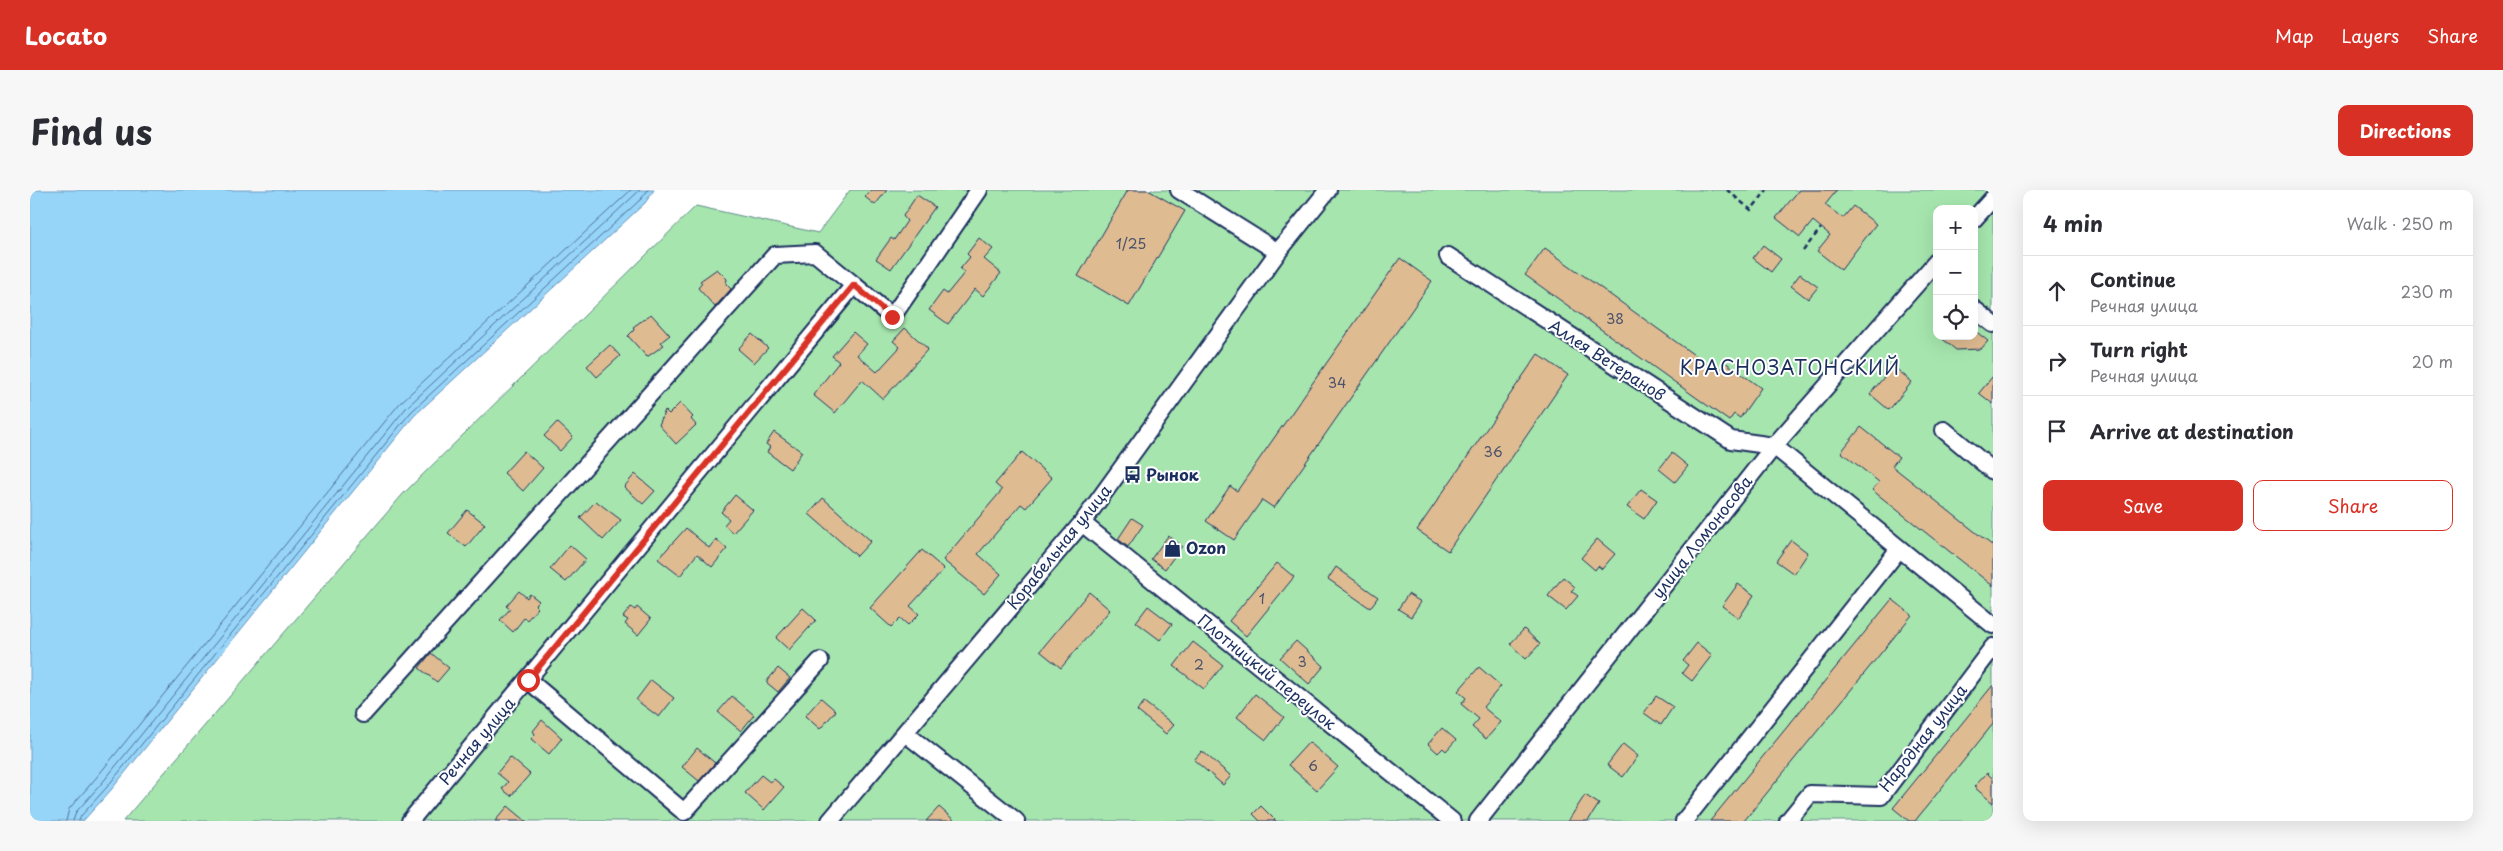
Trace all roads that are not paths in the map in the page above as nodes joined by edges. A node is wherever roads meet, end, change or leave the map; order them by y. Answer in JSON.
{"nodes":[{"id":1,"x":979,"y":190,"type":"edge"},
{"id":2,"x":1179,"y":190,"type":"edge"},
{"id":3,"x":1328,"y":190,"type":"edge"},
{"id":4,"x":1993,"y":198,"type":"edge"},
{"id":5,"x":1978,"y":215,"type":"edge"},
{"id":6,"x":1278,"y":252,"type":"junction"},
{"id":7,"x":1448,"y":256,"type":"dead end"},
{"id":8,"x":1933,"y":271,"type":"edge"},
{"id":9,"x":854,"y":285,"type":"junction"},
{"id":10,"x":1978,"y":312,"type":"edge"},
{"id":11,"x":1993,"y":324,"type":"edge"},
{"id":12,"x":1944,"y":430,"type":"dead end"},
{"id":13,"x":1774,"y":446,"type":"junction"},
{"id":14,"x":1993,"y":471,"type":"edge"},
{"id":15,"x":1082,"y":522,"type":"junction"},
{"id":16,"x":1899,"y":549,"type":"junction"},
{"id":17,"x":1993,"y":625,"type":"edge"},
{"id":18,"x":1993,"y":647,"type":"edge"},
{"id":19,"x":820,"y":661,"type":"dead end"},
{"id":20,"x":528,"y":680,"type":"junction"},
{"id":21,"x":363,"y":714,"type":"dead end"},
{"id":22,"x":906,"y":733,"type":"junction"},
{"id":23,"x":410,"y":821,"type":"edge"},
{"id":24,"x":830,"y":821,"type":"edge"},
{"id":25,"x":1016,"y":821,"type":"edge"},
{"id":26,"x":1452,"y":821,"type":"edge"},
{"id":27,"x":1478,"y":821,"type":"edge"},
{"id":28,"x":1684,"y":821,"type":"edge"},
{"id":29,"x":1788,"y":821,"type":"edge"}],
"edges":[{"from":1,"to":9,"type":"street"},
{"from":2,"to":6,"type":"street"},
{"from":3,"to":6,"type":"street","name":"Корабельная улица"},
{"from":4,"to":5,"type":"street"},
{"from":6,"to":15,"type":"street","name":"Корабельная улица"},
{"from":7,"to":13,"type":"street","name":"Аллея Ветеранов"},
{"from":8,"to":13,"type":"street","name":"улица Ломоносова"},
{"from":9,"to":20,"type":"street","name":"Речная улица"},
{"from":9,"to":21,"type":"street"},
{"from":10,"to":11,"type":"street"},
{"from":12,"to":14,"type":"street"},
{"from":13,"to":16,"type":"street"},
{"from":13,"to":27,"type":"street","name":"улица Ломоносова"},
{"from":15,"to":22,"type":"street","name":"Корабельная улица"},
{"from":15,"to":26,"type":"street","name":"Плотницкий переулок"},
{"from":16,"to":17,"type":"street"},
{"from":16,"to":28,"type":"street"},
{"from":18,"to":29,"type":"street","name":"Народная улица"},
{"from":19,"to":20,"type":"street"},
{"from":20,"to":23,"type":"street","name":"Речная улица"},
{"from":22,"to":24,"type":"street","name":"Корабельная улица"},
{"from":22,"to":25,"type":"street"}]}
